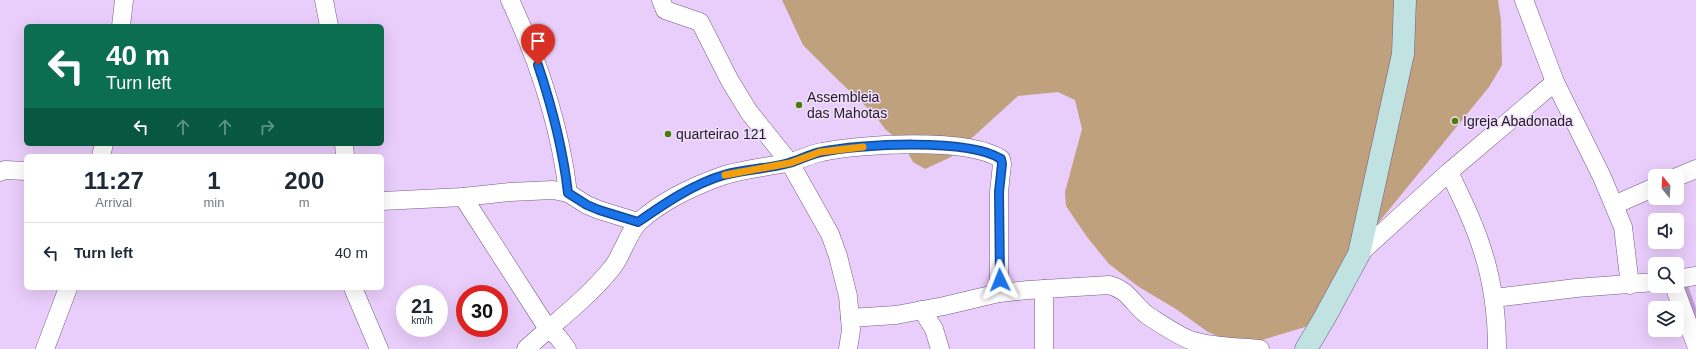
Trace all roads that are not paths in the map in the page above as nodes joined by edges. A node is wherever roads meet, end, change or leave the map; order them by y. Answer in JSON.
{"nodes":[{"id":1,"x":124,"y":0,"type":"edge"},
{"id":2,"x":324,"y":0,"type":"edge"},
{"id":3,"x":510,"y":0,"type":"edge"},
{"id":4,"x":661,"y":0,"type":"edge"},
{"id":5,"x":1405,"y":0,"type":"edge"},
{"id":6,"x":1524,"y":0,"type":"edge"},
{"id":7,"x":121,"y":24,"type":"edge"},
{"id":8,"x":329,"y":24,"type":"edge"},
{"id":9,"x":1555,"y":82,"type":"junction"},
{"id":10,"x":790,"y":163,"type":"junction"},
{"id":11,"x":1696,"y":169,"type":"edge"},
{"id":12,"x":24,"y":171,"type":"edge"},
{"id":13,"x":0,"y":172,"type":"edge"},
{"id":14,"x":1449,"y":172,"type":"junction"},
{"id":15,"x":1684,"y":175,"type":"edge"},
{"id":16,"x":1648,"y":190,"type":"edge"},
{"id":17,"x":568,"y":193,"type":"junction"},
{"id":18,"x":463,"y":197,"type":"junction"},
{"id":19,"x":384,"y":201,"type":"edge"},
{"id":20,"x":1614,"y":205,"type":"junction"},
{"id":21,"x":638,"y":222,"type":"junction"},
{"id":22,"x":1359,"y":254,"type":"junction"},
{"id":23,"x":1696,"y":276,"type":"edge"},
{"id":24,"x":1684,"y":278,"type":"edge"},
{"id":25,"x":1648,"y":283,"type":"edge"},
{"id":26,"x":1630,"y":285,"type":"junction"},
{"id":27,"x":1044,"y":289,"type":"junction"},
{"id":28,"x":67,"y":290,"type":"edge"},
{"id":29,"x":354,"y":290,"type":"edge"},
{"id":30,"x":999,"y":293,"type":"junction"},
{"id":31,"x":1677,"y":293,"type":"edge"},
{"id":32,"x":1494,"y":298,"type":"junction"},
{"id":33,"x":922,"y":310,"type":"junction"},
{"id":34,"x":850,"y":318,"type":"junction"},
{"id":35,"x":548,"y":329,"type":"junction"},
{"id":36,"x":1696,"y":345,"type":"edge"},
{"id":37,"x":847,"y":348,"type":"edge"},
{"id":38,"x":44,"y":349,"type":"edge"},
{"id":39,"x":379,"y":349,"type":"edge"},
{"id":40,"x":526,"y":349,"type":"edge"},
{"id":41,"x":567,"y":349,"type":"edge"},
{"id":42,"x":940,"y":349,"type":"edge"},
{"id":43,"x":1044,"y":349,"type":"edge"},
{"id":44,"x":1260,"y":349,"type":"edge"},
{"id":45,"x":1306,"y":349,"type":"edge"},
{"id":46,"x":1497,"y":349,"type":"edge"}],
"edges":[{"from":1,"to":7,"type":"street"},
{"from":2,"to":8,"type":"street"},
{"from":3,"to":17,"type":"street"},
{"from":4,"to":10,"type":"street"},
{"from":5,"to":22,"type":"street"},
{"from":6,"to":9,"type":"street"},
{"from":9,"to":14,"type":"street"},
{"from":9,"to":20,"type":"street"},
{"from":10,"to":21,"type":"street"},
{"from":10,"to":30,"type":"street"},
{"from":10,"to":34,"type":"street"},
{"from":11,"to":15,"type":"street"},
{"from":12,"to":13,"type":"street"},
{"from":14,"to":22,"type":"street"},
{"from":14,"to":32,"type":"street"},
{"from":16,"to":20,"type":"street"},
{"from":17,"to":18,"type":"street"},
{"from":17,"to":21,"type":"street"},
{"from":18,"to":19,"type":"street"},
{"from":18,"to":35,"type":"street"},
{"from":20,"to":26,"type":"street"},
{"from":21,"to":35,"type":"street"},
{"from":22,"to":45,"type":"street"},
{"from":23,"to":24,"type":"street"},
{"from":25,"to":26,"type":"street"},
{"from":26,"to":32,"type":"street"},
{"from":27,"to":30,"type":"street"},
{"from":27,"to":43,"type":"street"},
{"from":27,"to":44,"type":"street"},
{"from":28,"to":38,"type":"street"},
{"from":29,"to":39,"type":"street"},
{"from":30,"to":33,"type":"street"},
{"from":31,"to":36,"type":"street"},
{"from":32,"to":46,"type":"street"},
{"from":33,"to":34,"type":"street"},
{"from":33,"to":42,"type":"street"},
{"from":34,"to":37,"type":"street"},
{"from":35,"to":40,"type":"street"},
{"from":35,"to":41,"type":"street"}]}
